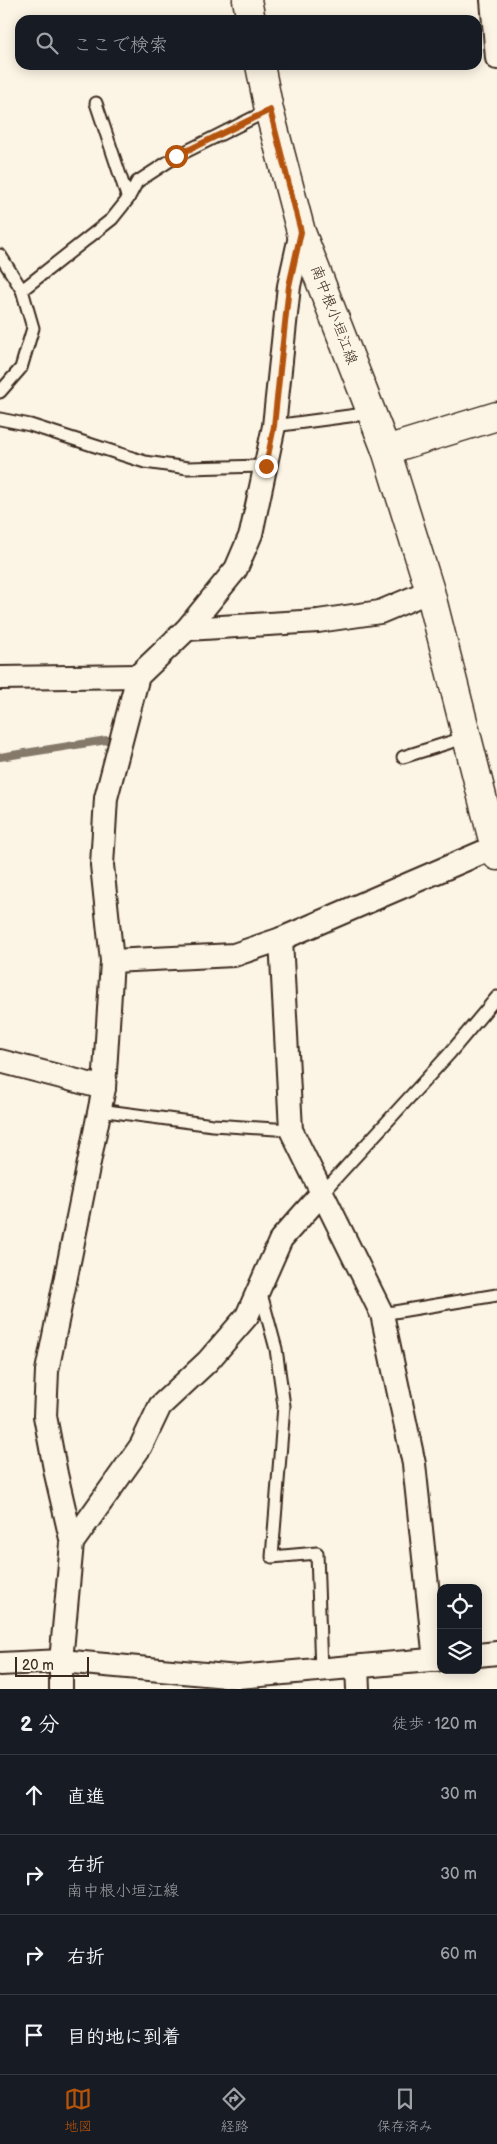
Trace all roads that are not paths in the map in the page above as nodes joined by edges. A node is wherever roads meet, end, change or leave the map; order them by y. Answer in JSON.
{"nodes":[{"id":1,"x":247,"y":0,"type":"edge"},
{"id":2,"x":492,"y":0,"type":"edge"},
{"id":3,"x":250,"y":15,"type":"edge"},
{"id":4,"x":497,"y":58,"type":"edge"},
{"id":5,"x":261,"y":70,"type":"edge"},
{"id":6,"x":96,"y":103,"type":"dead end"},
{"id":7,"x":270,"y":110,"type":"junction"},
{"id":8,"x":128,"y":199,"type":"junction"},
{"id":9,"x":301,"y":232,"type":"junction"},
{"id":10,"x":0,"y":256,"type":"edge"},
{"id":11,"x":4,"y":272,"type":"edge"},
{"id":12,"x":22,"y":290,"type":"junction"},
{"id":13,"x":0,"y":392,"type":"edge"},
{"id":14,"x":372,"y":413,"type":"junction"},
{"id":15,"x":497,"y":416,"type":"edge"},
{"id":16,"x":0,"y":419,"type":"edge"},
{"id":17,"x":274,"y":426,"type":"junction"},
{"id":18,"x":386,"y":450,"type":"junction"},
{"id":19,"x":266,"y":466,"type":"junction"},
{"id":20,"x":430,"y":591,"type":"junction"},
{"id":21,"x":186,"y":629,"type":"junction"},
{"id":22,"x":138,"y":676,"type":"junction"},
{"id":23,"x":0,"y":678,"type":"edge"},
{"id":24,"x":467,"y":737,"type":"junction"},
{"id":25,"x":403,"y":757,"type":"dead end"},
{"id":26,"x":496,"y":850,"type":"edge"},
{"id":27,"x":281,"y":939,"type":"junction"},
{"id":28,"x":112,"y":961,"type":"junction"},
{"id":29,"x":497,"y":997,"type":"edge"},
{"id":30,"x":0,"y":1061,"type":"edge"},
{"id":31,"x":104,"y":1088,"type":"junction"},
{"id":32,"x":99,"y":1110,"type":"junction"},
{"id":33,"x":291,"y":1130,"type":"junction"},
{"id":34,"x":322,"y":1193,"type":"junction"},
{"id":35,"x":260,"y":1290,"type":"junction"},
{"id":36,"x":497,"y":1296,"type":"edge"},
{"id":37,"x":382,"y":1314,"type":"junction"},
{"id":38,"x":72,"y":1543,"type":"junction"},
{"id":39,"x":437,"y":1652,"type":"edge"},
{"id":40,"x":497,"y":1653,"type":"edge"},
{"id":41,"x":482,"y":1655,"type":"edge"},
{"id":42,"x":437,"y":1660,"type":"edge"},
{"id":43,"x":61,"y":1661,"type":"junction"},
{"id":44,"x":0,"y":1664,"type":"edge"},
{"id":45,"x":357,"y":1666,"type":"junction"},
{"id":46,"x":321,"y":1671,"type":"junction"},
{"id":47,"x":62,"y":1689,"type":"edge"},
{"id":48,"x":358,"y":1689,"type":"edge"}],
"edges":[{"from":1,"to":3,"type":"main road"},
{"from":2,"to":4,"type":"street"},
{"from":5,"to":7,"type":"main road","name":"南中根小垣江線"},
{"from":6,"to":8,"type":"lane"},
{"from":7,"to":8,"type":"lane"},
{"from":7,"to":9,"type":"main road","name":"南中根小垣江線"},
{"from":8,"to":12,"type":"lane"},
{"from":9,"to":14,"type":"main road","name":"南中根小垣江線"},
{"from":9,"to":17,"type":"street"},
{"from":10,"to":11,"type":"lane"},
{"from":11,"to":12,"type":"lane"},
{"from":12,"to":13,"type":"lane"},
{"from":14,"to":17,"type":"lane"},
{"from":14,"to":18,"type":"main road","name":"南中根小垣江線"},
{"from":15,"to":18,"type":"main road"},
{"from":16,"to":19,"type":"lane"},
{"from":17,"to":19,"type":"street"},
{"from":18,"to":20,"type":"main road","name":"南中根小垣江線"},
{"from":19,"to":21,"type":"street"},
{"from":20,"to":21,"type":"street"},
{"from":20,"to":24,"type":"main road","name":"南中根小垣江線"},
{"from":21,"to":22,"type":"street"},
{"from":22,"to":23,"type":"street"},
{"from":22,"to":28,"type":"street"},
{"from":24,"to":25,"type":"lane"},
{"from":24,"to":26,"type":"main road","name":"南中根小垣江線"},
{"from":26,"to":27,"type":"street"},
{"from":27,"to":28,"type":"street"},
{"from":27,"to":33,"type":"street"},
{"from":28,"to":31,"type":"street"},
{"from":29,"to":34,"type":"lane"},
{"from":30,"to":31,"type":"street"},
{"from":31,"to":32,"type":"street"},
{"from":32,"to":33,"type":"lane"},
{"from":32,"to":38,"type":"street"},
{"from":33,"to":34,"type":"street"},
{"from":34,"to":35,"type":"street"},
{"from":34,"to":37,"type":"street"},
{"from":35,"to":38,"type":"street"},
{"from":35,"to":46,"type":"lane"},
{"from":36,"to":37,"type":"lane"},
{"from":37,"to":39,"type":"street"},
{"from":38,"to":43,"type":"street"},
{"from":40,"to":41,"type":"street"},
{"from":42,"to":45,"type":"street"},
{"from":43,"to":44,"type":"street"},
{"from":43,"to":46,"type":"street"},
{"from":43,"to":47,"type":"street"},
{"from":45,"to":46,"type":"street"},
{"from":45,"to":48,"type":"street"}]}
